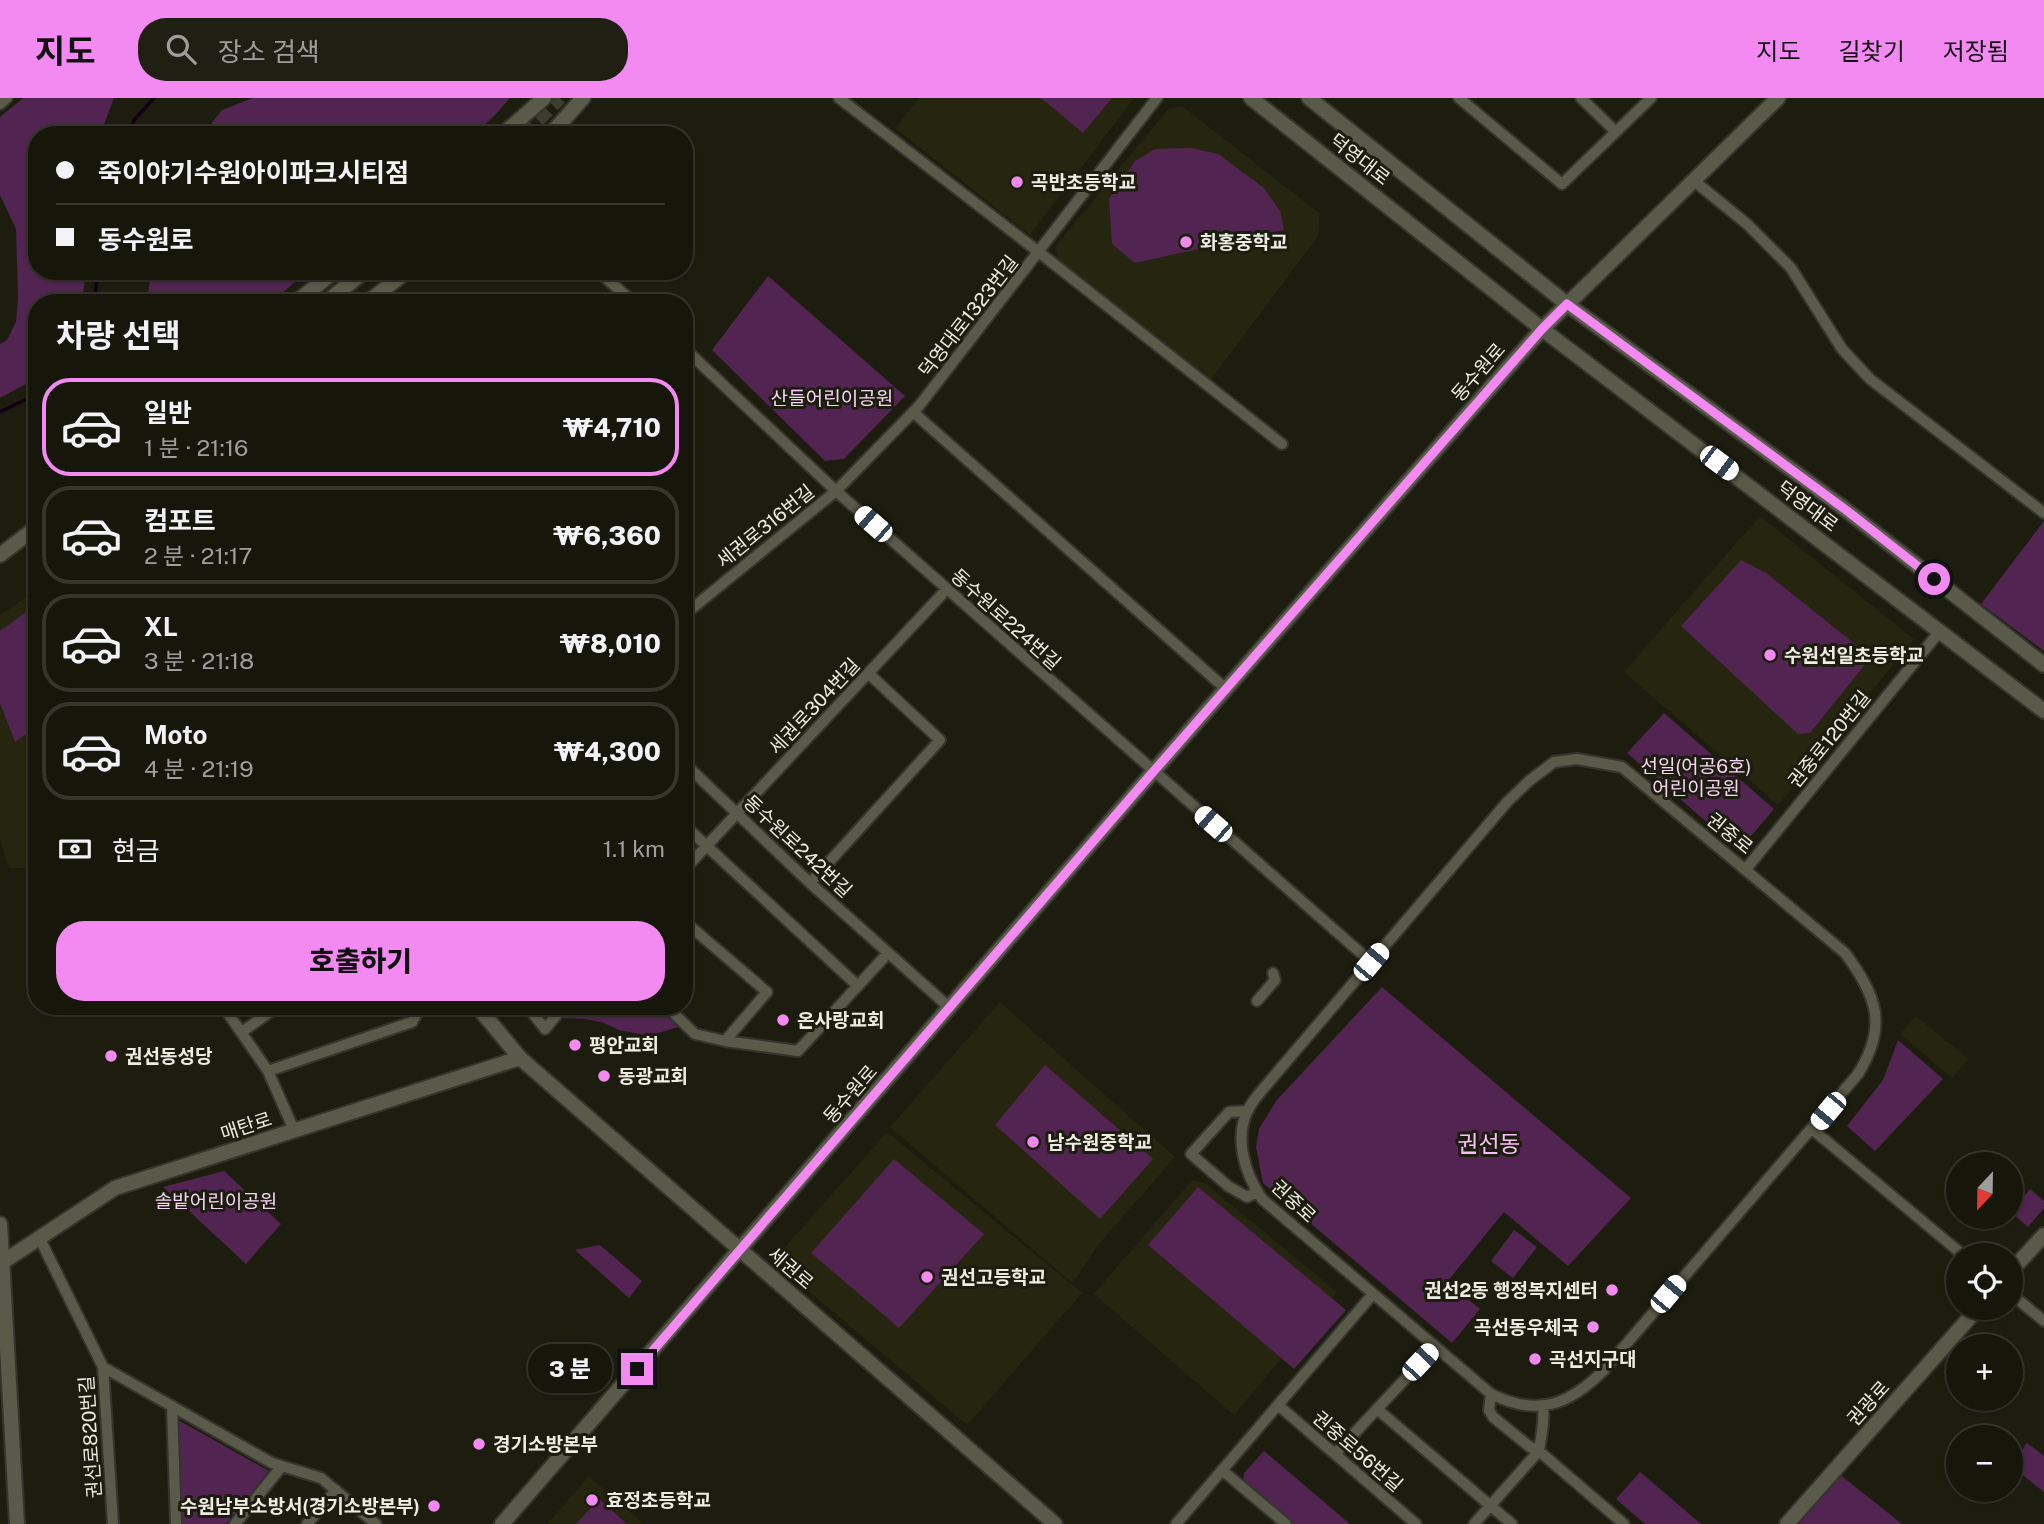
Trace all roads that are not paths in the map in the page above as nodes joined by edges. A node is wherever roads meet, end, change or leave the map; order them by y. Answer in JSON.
{"nodes":[{"id":1,"x":7,"y":98,"type":"edge"},
{"id":2,"x":544,"y":98,"type":"edge"},
{"id":3,"x":583,"y":98,"type":"edge"},
{"id":4,"x":839,"y":98,"type":"edge"},
{"id":5,"x":1157,"y":98,"type":"edge"},
{"id":6,"x":1251,"y":98,"type":"edge"},
{"id":7,"x":1309,"y":98,"type":"edge"},
{"id":8,"x":1459,"y":98,"type":"edge"},
{"id":9,"x":1581,"y":98,"type":"edge"},
{"id":10,"x":1651,"y":98,"type":"edge"},
{"id":11,"x":1774,"y":99,"type":"edge"},
{"id":12,"x":0,"y":104,"type":"edge"},
{"id":13,"x":512,"y":126,"type":"edge"},
{"id":14,"x":558,"y":126,"type":"edge"},
{"id":15,"x":1616,"y":132,"type":"junction"},
{"id":16,"x":1693,"y":180,"type":"junction"},
{"id":17,"x":1040,"y":253,"type":"junction"},
{"id":18,"x":324,"y":280,"type":"edge"},
{"id":19,"x":354,"y":280,"type":"edge"},
{"id":20,"x":396,"y":280,"type":"edge"},
{"id":21,"x":608,"y":280,"type":"edge"},
{"id":22,"x":306,"y":294,"type":"edge"},
{"id":23,"x":336,"y":294,"type":"edge"},
{"id":24,"x":378,"y":294,"type":"edge"},
{"id":25,"x":624,"y":294,"type":"edge"},
{"id":26,"x":1567,"y":304,"type":"junction"},
{"id":27,"x":1542,"y":329,"type":"junction"},
{"id":28,"x":693,"y":356,"type":"edge"},
{"id":29,"x":913,"y":412,"type":"junction"},
{"id":30,"x":1282,"y":444,"type":"dead end"},
{"id":31,"x":836,"y":491,"type":"junction"},
{"id":32,"x":2044,"y":513,"type":"edge"},
{"id":33,"x":28,"y":534,"type":"edge"},
{"id":34,"x":0,"y":555,"type":"edge"},
{"id":35,"x":947,"y":589,"type":"junction"},
{"id":36,"x":693,"y":608,"type":"edge"},
{"id":37,"x":1940,"y":631,"type":"junction"},
{"id":38,"x":2044,"y":665,"type":"edge"},
{"id":39,"x":868,"y":673,"type":"junction"},
{"id":40,"x":1226,"y":690,"type":"junction"},
{"id":41,"x":2044,"y":711,"type":"edge"},
{"id":42,"x":693,"y":772,"type":"edge"},
{"id":43,"x":1153,"y":772,"type":"junction"},
{"id":44,"x":736,"y":813,"type":"junction"},
{"id":45,"x":693,"y":834,"type":"edge"},
{"id":46,"x":706,"y":846,"type":"junction"},
{"id":47,"x":693,"y":860,"type":"edge"},
{"id":48,"x":1746,"y":869,"type":"junction"},
{"id":49,"x":810,"y":883,"type":"junction"},
{"id":50,"x":693,"y":929,"type":"edge"},
{"id":51,"x":888,"y":953,"type":"junction"},
{"id":52,"x":1371,"y":962,"type":"junction"},
{"id":53,"x":1273,"y":973,"type":"dead end"},
{"id":54,"x":858,"y":986,"type":"junction"},
{"id":55,"x":1257,"y":1001,"type":"dead end"},
{"id":56,"x":950,"y":1007,"type":"junction"},
{"id":57,"x":230,"y":1015,"type":"edge"},
{"id":58,"x":266,"y":1015,"type":"edge"},
{"id":59,"x":415,"y":1015,"type":"edge"},
{"id":60,"x":484,"y":1015,"type":"edge"},
{"id":61,"x":534,"y":1015,"type":"edge"},
{"id":62,"x":557,"y":1015,"type":"edge"},
{"id":63,"x":675,"y":1015,"type":"edge"},
{"id":64,"x":242,"y":1032,"type":"junction"},
{"id":65,"x":725,"y":1041,"type":"junction"},
{"id":66,"x":520,"y":1058,"type":"junction"},
{"id":67,"x":268,"y":1071,"type":"junction"},
{"id":68,"x":1248,"y":1111,"type":"junction"},
{"id":69,"x":1812,"y":1129,"type":"junction"},
{"id":70,"x":294,"y":1130,"type":"junction"},
{"id":71,"x":1257,"y":1192,"type":"junction"},
{"id":72,"x":0,"y":1224,"type":"edge"},
{"id":73,"x":2044,"y":1235,"type":"edge"},
{"id":74,"x":39,"y":1237,"type":"junction"},
{"id":75,"x":1949,"y":1243,"type":"edge"},
{"id":76,"x":741,"y":1250,"type":"junction"},
{"id":77,"x":2023,"y":1258,"type":"edge"},
{"id":78,"x":2,"y":1263,"type":"edge"},
{"id":79,"x":1373,"y":1294,"type":"junction"},
{"id":80,"x":2023,"y":1304,"type":"edge"},
{"id":81,"x":1967,"y":1320,"type":"edge"},
{"id":82,"x":2044,"y":1321,"type":"edge"},
{"id":83,"x":1435,"y":1347,"type":"junction"},
{"id":84,"x":0,"y":1348,"type":"edge"},
{"id":85,"x":8,"y":1362,"type":"junction"},
{"id":86,"x":103,"y":1367,"type":"junction"},
{"id":87,"x":1491,"y":1394,"type":"junction"},
{"id":88,"x":1278,"y":1405,"type":"junction"},
{"id":89,"x":1543,"y":1405,"type":"junction"},
{"id":90,"x":172,"y":1406,"type":"junction"},
{"id":91,"x":1377,"y":1409,"type":"junction"},
{"id":92,"x":1539,"y":1451,"type":"junction"},
{"id":93,"x":1335,"y":1454,"type":"junction"},
{"id":94,"x":282,"y":1466,"type":"junction"},
{"id":95,"x":1222,"y":1470,"type":"junction"},
{"id":96,"x":336,"y":1490,"type":"junction"},
{"id":97,"x":1491,"y":1506,"type":"junction"},
{"id":98,"x":1280,"y":1522,"type":"edge"},
{"id":99,"x":17,"y":1524,"type":"edge"},
{"id":100,"x":113,"y":1524,"type":"edge"},
{"id":101,"x":176,"y":1524,"type":"edge"},
{"id":102,"x":235,"y":1524,"type":"edge"},
{"id":103,"x":307,"y":1524,"type":"edge"},
{"id":104,"x":376,"y":1524,"type":"edge"},
{"id":105,"x":502,"y":1524,"type":"edge"},
{"id":106,"x":1055,"y":1524,"type":"edge"},
{"id":107,"x":1176,"y":1524,"type":"edge"},
{"id":108,"x":1416,"y":1524,"type":"edge"},
{"id":109,"x":1474,"y":1524,"type":"edge"},
{"id":110,"x":1512,"y":1524,"type":"edge"},
{"id":111,"x":1624,"y":1524,"type":"edge"},
{"id":112,"x":1787,"y":1524,"type":"edge"}],
"edges":[{"from":1,"to":12,"type":"street"},
{"from":2,"to":13,"type":"main road"},
{"from":3,"to":14,"type":"main road"},
{"from":4,"to":17,"type":"street","name":"덕영대로1323번길"},
{"from":5,"to":17,"type":"street","name":"덕영대로1323번길"},
{"from":6,"to":27,"type":"main road","name":"덕영대로"},
{"from":7,"to":26,"type":"main road","name":"덕영대로"},
{"from":8,"to":15,"type":"street"},
{"from":9,"to":15,"type":"street"},
{"from":10,"to":15,"type":"street"},
{"from":11,"to":16,"type":"main road","name":"동수원로"},
{"from":16,"to":26,"type":"main road","name":"동수원로"},
{"from":16,"to":32,"type":"street"},
{"from":17,"to":29,"type":"street","name":"덕영대로1323번길"},
{"from":17,"to":30,"type":"street","name":"덕영대로1323번길"},
{"from":18,"to":22,"type":"main road"},
{"from":19,"to":23,"type":"main road"},
{"from":20,"to":24,"type":"main road"},
{"from":21,"to":25,"type":"street"},
{"from":26,"to":27,"type":"main road","name":"동수원로"},
{"from":26,"to":38,"type":"main road","name":"덕영대로"},
{"from":27,"to":37,"type":"main road","name":"덕영대로"},
{"from":27,"to":40,"type":"main road","name":"동수원로"},
{"from":28,"to":31,"type":"street","name":"동수원로224번길"},
{"from":29,"to":31,"type":"street","name":"덕영대로1323번길"},
{"from":29,"to":40,"type":"street"},
{"from":31,"to":35,"type":"street","name":"동수원로224번길"},
{"from":31,"to":36,"type":"street","name":"세권로316번길"},
{"from":33,"to":34,"type":"main road"},
{"from":35,"to":39,"type":"street","name":"세권로304번길"},
{"from":35,"to":43,"type":"street","name":"동수원로224번길"},
{"from":37,"to":41,"type":"main road","name":"덕영대로"},
{"from":37,"to":48,"type":"street","name":"권중로120번길"},
{"from":39,"to":44,"type":"street","name":"세권로304번길"},
{"from":39,"to":49,"type":"street"},
{"from":40,"to":43,"type":"main road","name":"동수원로"},
{"from":42,"to":44,"type":"street","name":"동수원로242번길"},
{"from":43,"to":52,"type":"street","name":"동수원로224번길"},
{"from":43,"to":56,"type":"main road","name":"동수원로"},
{"from":44,"to":46,"type":"street","name":"세권로304번길"},
{"from":44,"to":49,"type":"street","name":"동수원로242번길"},
{"from":45,"to":46,"type":"street"},
{"from":46,"to":47,"type":"street","name":"세권로304번길"},
{"from":46,"to":54,"type":"street"},
{"from":48,"to":52,"type":"street","name":"권중로"},
{"from":48,"to":69,"type":"street","name":"권중로"},
{"from":49,"to":51,"type":"street","name":"동수원로242번길"},
{"from":50,"to":65,"type":"street"},
{"from":51,"to":54,"type":"street"},
{"from":51,"to":56,"type":"street","name":"동수원로242번길"},
{"from":52,"to":68,"type":"street","name":"권중로"},
{"from":53,"to":55,"type":"street"},
{"from":54,"to":65,"type":"street"},
{"from":56,"to":76,"type":"main road","name":"동수원로"},
{"from":57,"to":64,"type":"street"},
{"from":58,"to":64,"type":"street"},
{"from":59,"to":67,"type":"street"},
{"from":60,"to":66,"type":"main road","name":"세권로"},
{"from":61,"to":62,"type":"street"},
{"from":63,"to":65,"type":"street"},
{"from":64,"to":67,"type":"street"},
{"from":66,"to":70,"type":"main road","name":"매탄로"},
{"from":66,"to":76,"type":"main road","name":"세권로"},
{"from":67,"to":70,"type":"street"},
{"from":68,"to":71,"type":"street","name":"권중로"},
{"from":68,"to":71,"type":"street"},
{"from":69,"to":75,"type":"street"},
{"from":69,"to":89,"type":"street","name":"권중로"},
{"from":70,"to":74,"type":"main road","name":"매탄로"},
{"from":71,"to":79,"type":"street","name":"권중로"},
{"from":72,"to":78,"type":"main road"},
{"from":73,"to":77,"type":"main road"},
{"from":74,"to":78,"type":"main road","name":"매탄로"},
{"from":74,"to":86,"type":"street","name":"권선로820번길"},
{"from":76,"to":105,"type":"main road","name":"동수원로"},
{"from":76,"to":106,"type":"main road","name":"세권로"},
{"from":78,"to":85,"type":"main road"},
{"from":79,"to":83,"type":"street","name":"권중로"},
{"from":79,"to":88,"type":"street"},
{"from":80,"to":82,"type":"street"},
{"from":81,"to":112,"type":"main road","name":"권광로"},
{"from":83,"to":87,"type":"street","name":"권중로"},
{"from":83,"to":91,"type":"street"},
{"from":84,"to":85,"type":"main road"},
{"from":85,"to":99,"type":"main road"},
{"from":86,"to":90,"type":"street"},
{"from":86,"to":100,"type":"street","name":"권선로820번길"},
{"from":87,"to":89,"type":"street","name":"권중로"},
{"from":87,"to":92,"type":"street"},
{"from":88,"to":93,"type":"street","name":"권중로56번길"},
{"from":88,"to":95,"type":"street"},
{"from":89,"to":92,"type":"street"},
{"from":90,"to":94,"type":"street"},
{"from":90,"to":101,"type":"street"},
{"from":91,"to":93,"type":"street"},
{"from":91,"to":97,"type":"street"},
{"from":92,"to":97,"type":"street"},
{"from":92,"to":111,"type":"street"},
{"from":93,"to":108,"type":"street","name":"권중로56번길"},
{"from":94,"to":96,"type":"street"},
{"from":94,"to":102,"type":"street"},
{"from":95,"to":98,"type":"street"},
{"from":95,"to":107,"type":"street"},
{"from":96,"to":103,"type":"street"},
{"from":96,"to":104,"type":"street"},
{"from":97,"to":109,"type":"street"},
{"from":97,"to":110,"type":"street"}]}
